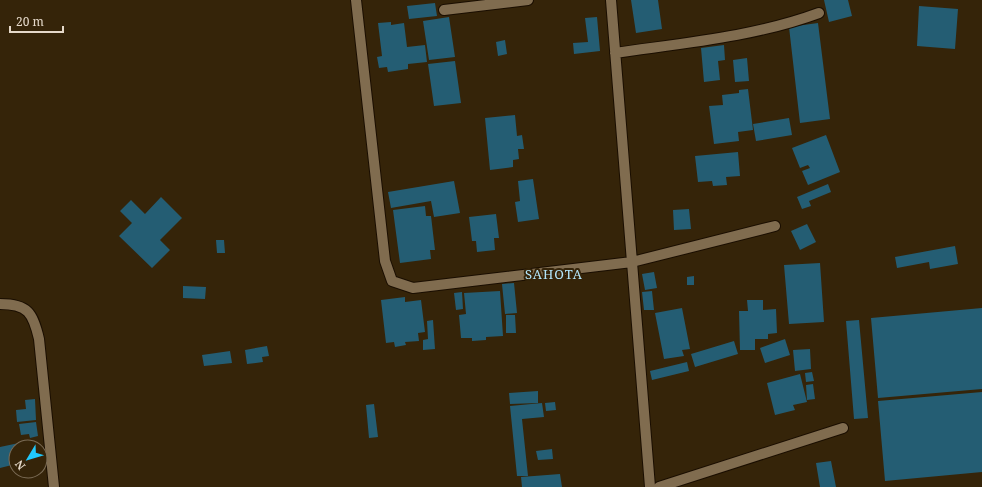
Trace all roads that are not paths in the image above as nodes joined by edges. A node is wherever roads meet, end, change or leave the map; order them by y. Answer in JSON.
{"nodes":[{"id":1,"x":356,"y":0,"type":"edge"},
{"id":2,"x":528,"y":0,"type":"edge"},
{"id":3,"x":611,"y":0,"type":"edge"},
{"id":4,"x":444,"y":10,"type":"dead end"},
{"id":5,"x":819,"y":13,"type":"dead end"},
{"id":6,"x":615,"y":53,"type":"junction"},
{"id":7,"x":776,"y":226,"type":"dead end"},
{"id":8,"x":632,"y":262,"type":"junction"},
{"id":9,"x":0,"y":304,"type":"edge"},
{"id":10,"x":843,"y":428,"type":"dead end"},
{"id":11,"x":54,"y":487,"type":"edge"},
{"id":12,"x":650,"y":487,"type":"edge"},
{"id":13,"x":659,"y":487,"type":"edge"}],
"edges":[{"from":1,"to":8,"type":"street"},
{"from":2,"to":4,"type":"street"},
{"from":3,"to":6,"type":"street"},
{"from":5,"to":6,"type":"street"},
{"from":6,"to":8,"type":"street"},
{"from":7,"to":8,"type":"street"},
{"from":8,"to":12,"type":"street"},
{"from":9,"to":11,"type":"street"},
{"from":10,"to":13,"type":"street"}]}
